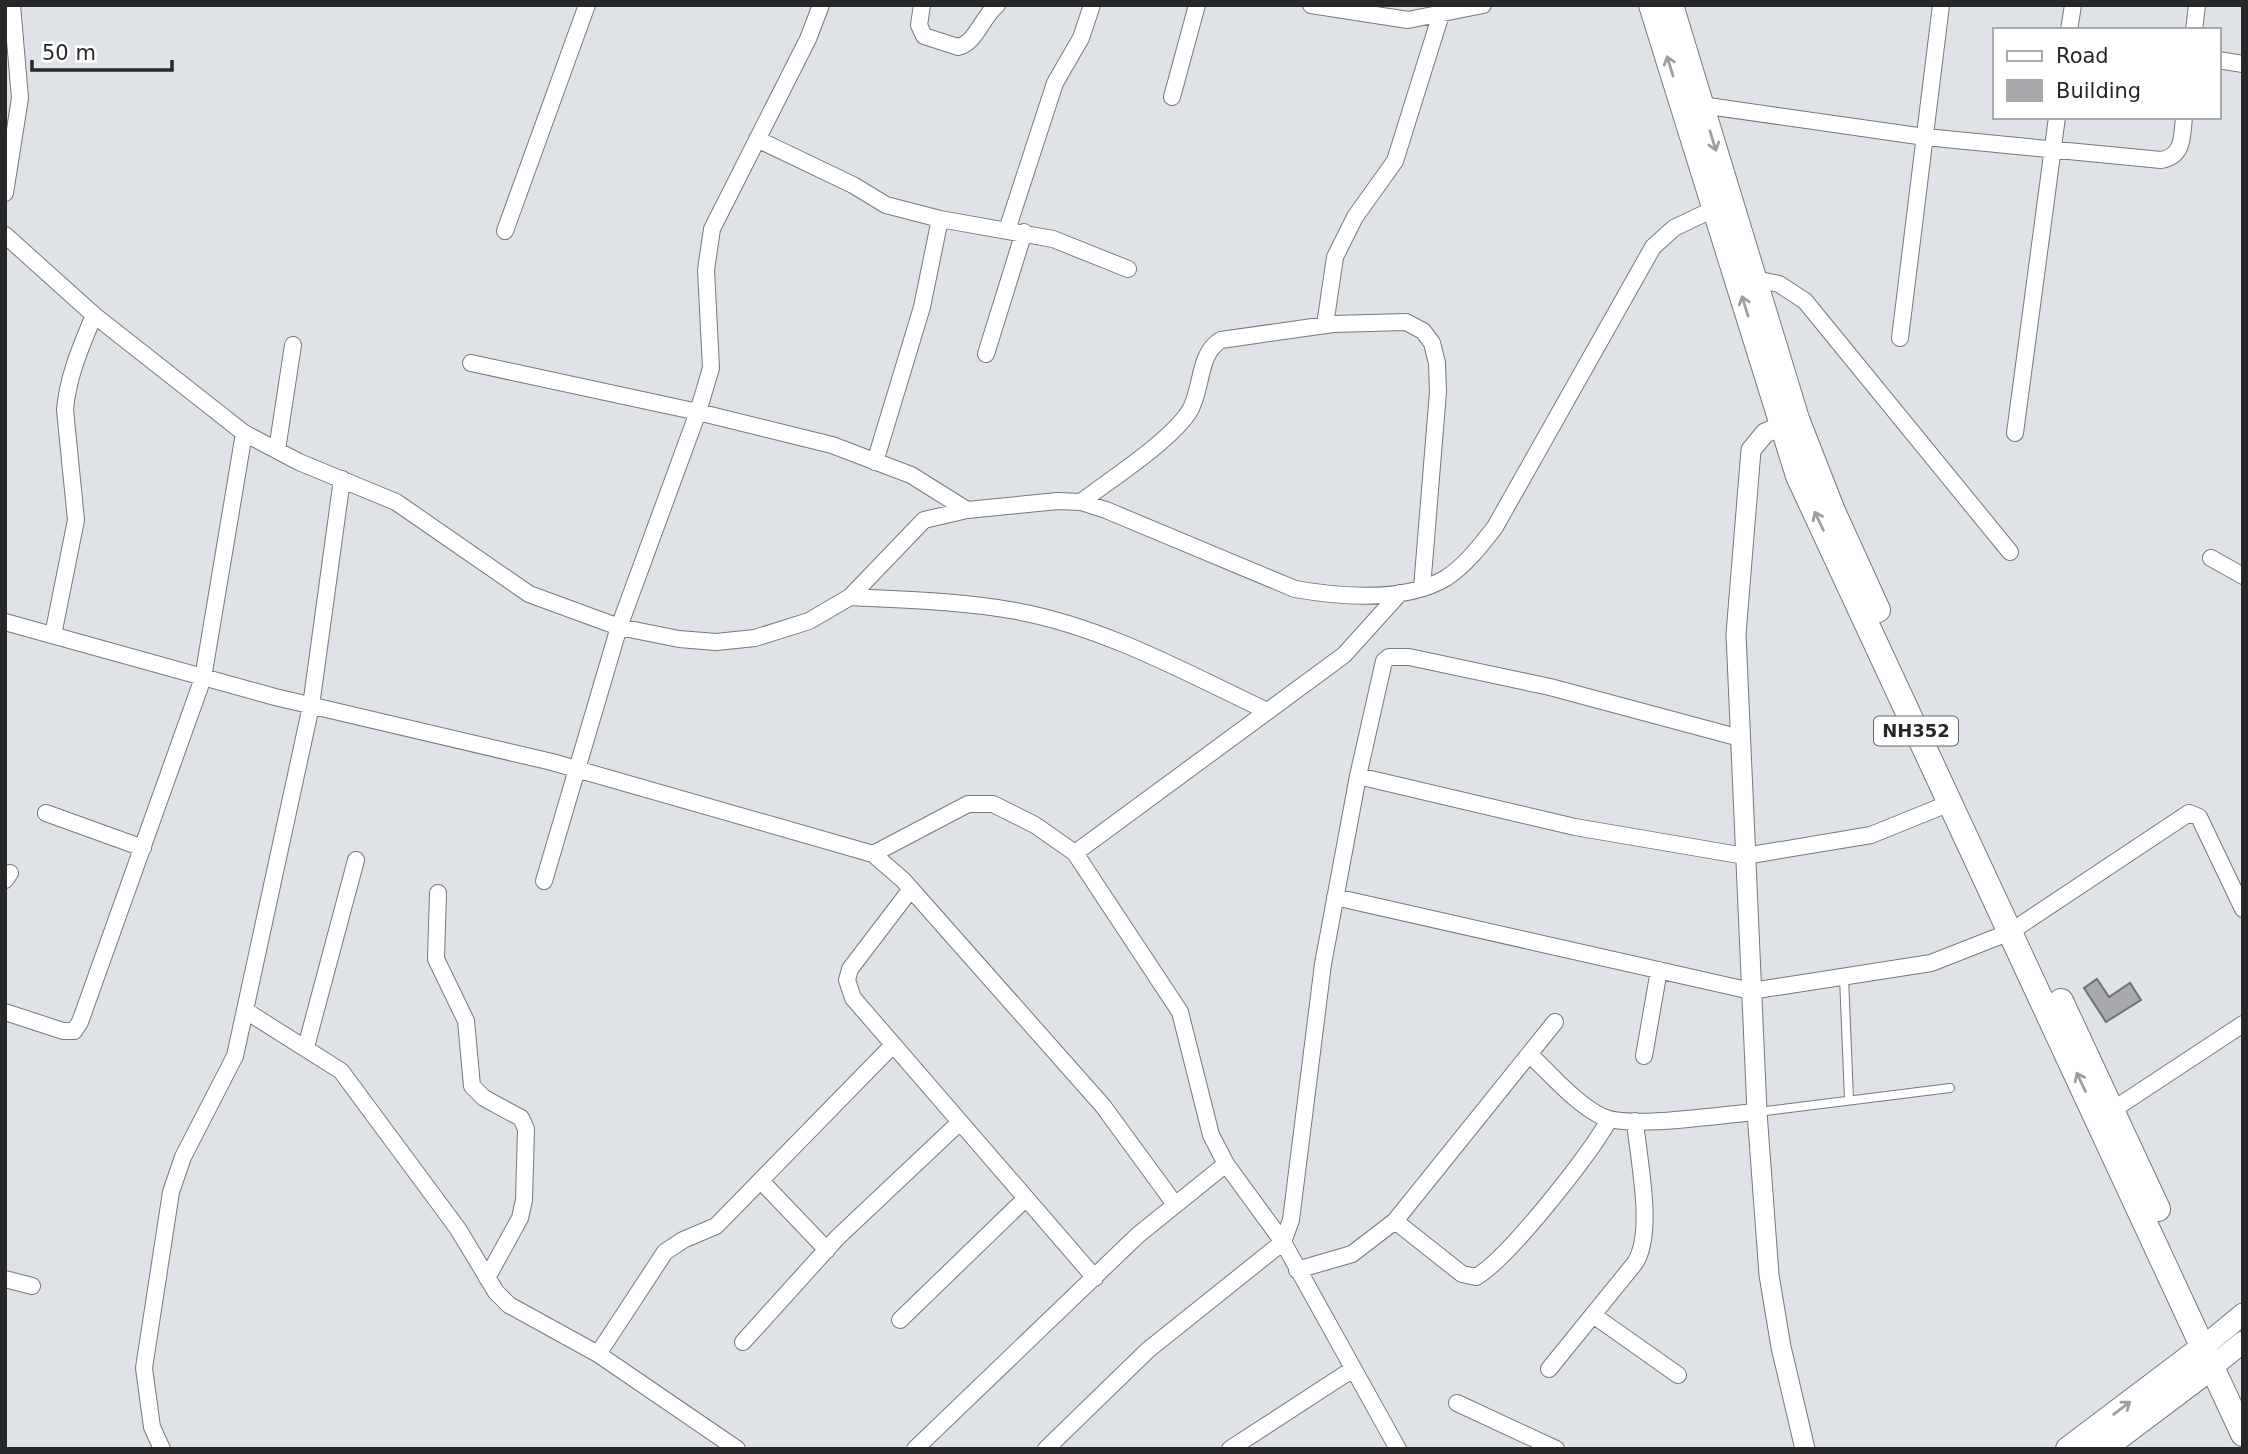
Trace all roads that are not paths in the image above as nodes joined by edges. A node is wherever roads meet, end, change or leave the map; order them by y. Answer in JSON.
{"nodes":[{"id":1,"x":12,"y":5,"type":"edge"},
{"id":2,"x":587,"y":5,"type":"edge"},
{"id":3,"x":821,"y":5,"type":"edge"},
{"id":4,"x":922,"y":5,"type":"edge"},
{"id":5,"x":997,"y":5,"type":"edge"},
{"id":6,"x":1092,"y":5,"type":"edge"},
{"id":7,"x":1197,"y":5,"type":"edge"},
{"id":8,"x":1311,"y":5,"type":"edge"},
{"id":9,"x":1651,"y":5,"type":"edge"},
{"id":10,"x":1671,"y":5,"type":"edge"},
{"id":11,"x":1941,"y":5,"type":"edge"},
{"id":12,"x":2073,"y":5,"type":"edge"},
{"id":13,"x":2197,"y":5,"type":"edge"},
{"id":14,"x":1471,"y":6,"type":"edge"},
{"id":15,"x":1441,"y":15,"type":"junction"},
{"id":16,"x":2069,"y":28,"type":"edge"},
{"id":17,"x":2194,"y":28,"type":"edge"},
{"id":18,"x":11,"y":46,"type":"edge"},
{"id":19,"x":2220,"y":60,"type":"edge"},
{"id":20,"x":2243,"y":64,"type":"edge"},
{"id":21,"x":1172,"y":97,"type":"dead end"},
{"id":22,"x":1691,"y":103,"type":"junction"},
{"id":23,"x":2057,"y":119,"type":"edge"},
{"id":24,"x":2184,"y":119,"type":"edge"},
{"id":25,"x":1925,"y":136,"type":"junction"},
{"id":26,"x":757,"y":139,"type":"junction"},
{"id":27,"x":2053,"y":148,"type":"junction"},
{"id":28,"x":5,"y":193,"type":"edge"},
{"id":29,"x":1723,"y":205,"type":"junction"},
{"id":30,"x":940,"y":219,"type":"junction"},
{"id":31,"x":1007,"y":230,"type":"junction"},
{"id":32,"x":505,"y":231,"type":"dead end"},
{"id":33,"x":1024,"y":233,"type":"junction"},
{"id":34,"x":5,"y":235,"type":"edge"},
{"id":35,"x":1128,"y":269,"type":"dead end"},
{"id":36,"x":1755,"y":279,"type":"junction"},
{"id":37,"x":94,"y":315,"type":"junction"},
{"id":38,"x":1325,"y":325,"type":"junction"},
{"id":39,"x":1900,"y":338,"type":"dead end"},
{"id":40,"x":293,"y":345,"type":"dead end"},
{"id":41,"x":986,"y":355,"type":"dead end"},
{"id":42,"x":471,"y":363,"type":"dead end"},
{"id":43,"x":698,"y":412,"type":"junction"},
{"id":44,"x":1789,"y":422,"type":"junction"},
{"id":45,"x":244,"y":433,"type":"junction"},
{"id":46,"x":2015,"y":433,"type":"dead end"},
{"id":47,"x":277,"y":450,"type":"junction"},
{"id":48,"x":875,"y":462,"type":"junction"},
{"id":49,"x":342,"y":479,"type":"junction"},
{"id":50,"x":1081,"y":502,"type":"junction"},
{"id":51,"x":967,"y":510,"type":"junction"},
{"id":52,"x":2010,"y":552,"type":"dead end"},
{"id":53,"x":2211,"y":558,"type":"dead end"},
{"id":54,"x":2243,"y":576,"type":"edge"},
{"id":55,"x":1422,"y":588,"type":"junction"},
{"id":56,"x":1400,"y":593,"type":"junction"},
{"id":57,"x":850,"y":597,"type":"junction"},
{"id":58,"x":5,"y":622,"type":"edge"},
{"id":59,"x":619,"y":627,"type":"junction"},
{"id":60,"x":52,"y":635,"type":"junction"},
{"id":61,"x":203,"y":678,"type":"junction"},
{"id":62,"x":311,"y":706,"type":"junction"},
{"id":63,"x":1265,"y":710,"type":"junction"},
{"id":64,"x":1740,"y":737,"type":"junction"},
{"id":65,"x":579,"y":771,"type":"junction"},
{"id":66,"x":1358,"y":776,"type":"junction"},
{"id":67,"x":1950,"y":803,"type":"junction"},
{"id":68,"x":46,"y":813,"type":"dead end"},
{"id":69,"x":143,"y":848,"type":"junction"},
{"id":70,"x":1075,"y":853,"type":"junction"},
{"id":71,"x":873,"y":854,"type":"junction"},
{"id":72,"x":1745,"y":856,"type":"junction"},
{"id":73,"x":356,"y":860,"type":"dead end"},
{"id":74,"x":544,"y":881,"type":"dead end"},
{"id":75,"x":911,"y":889,"type":"junction"},
{"id":76,"x":438,"y":893,"type":"dead end"},
{"id":77,"x":1335,"y":897,"type":"junction"},
{"id":78,"x":2243,"y":909,"type":"edge"},
{"id":79,"x":2017,"y":928,"type":"junction"},
{"id":80,"x":1659,"y":970,"type":"junction"},
{"id":81,"x":1844,"y":977,"type":"junction"},
{"id":82,"x":1751,"y":991,"type":"junction"},
{"id":83,"x":246,"y":1011,"type":"junction"},
{"id":84,"x":5,"y":1012,"type":"edge"},
{"id":85,"x":1555,"y":1022,"type":"dead end"},
{"id":86,"x":2243,"y":1024,"type":"edge"},
{"id":87,"x":893,"y":1045,"type":"junction"},
{"id":88,"x":306,"y":1047,"type":"junction"},
{"id":89,"x":1531,"y":1056,"type":"junction"},
{"id":90,"x":1644,"y":1056,"type":"dead end"},
{"id":91,"x":1950,"y":1087,"type":"dead end"},
{"id":92,"x":1849,"y":1099,"type":"junction"},
{"id":93,"x":1757,"y":1112,"type":"junction"},
{"id":94,"x":2106,"y":1114,"type":"junction"},
{"id":95,"x":1609,"y":1120,"type":"junction"},
{"id":96,"x":1635,"y":1121,"type":"junction"},
{"id":97,"x":960,"y":1122,"type":"junction"},
{"id":98,"x":1226,"y":1164,"type":"junction"},
{"id":99,"x":761,"y":1181,"type":"junction"},
{"id":100,"x":1025,"y":1199,"type":"junction"},
{"id":101,"x":1174,"y":1203,"type":"junction"},
{"id":102,"x":1395,"y":1221,"type":"junction"},
{"id":103,"x":1283,"y":1242,"type":"junction"},
{"id":104,"x":827,"y":1250,"type":"junction"},
{"id":105,"x":1297,"y":1270,"type":"junction"},
{"id":106,"x":487,"y":1278,"type":"junction"},
{"id":107,"x":1095,"y":1278,"type":"junction"},
{"id":108,"x":5,"y":1279,"type":"edge"},
{"id":109,"x":32,"y":1286,"type":"dead end"},
{"id":110,"x":2243,"y":1314,"type":"edge"},
{"id":111,"x":1593,"y":1315,"type":"junction"},
{"id":112,"x":900,"y":1320,"type":"dead end"},
{"id":113,"x":743,"y":1342,"type":"dead end"},
{"id":114,"x":2220,"y":1350,"type":"edge"},
{"id":115,"x":598,"y":1354,"type":"junction"},
{"id":116,"x":1353,"y":1369,"type":"junction"},
{"id":117,"x":1549,"y":1369,"type":"dead end"},
{"id":118,"x":1678,"y":1375,"type":"dead end"},
{"id":119,"x":2243,"y":1397,"type":"edge"},
{"id":120,"x":1457,"y":1403,"type":"dead end"},
{"id":121,"x":2243,"y":1434,"type":"edge"},
{"id":122,"x":919,"y":1448,"type":"edge"},
{"id":123,"x":162,"y":1449,"type":"edge"},
{"id":124,"x":737,"y":1449,"type":"edge"},
{"id":125,"x":1046,"y":1449,"type":"edge"},
{"id":126,"x":1230,"y":1449,"type":"edge"},
{"id":127,"x":1398,"y":1449,"type":"edge"},
{"id":128,"x":1556,"y":1449,"type":"edge"},
{"id":129,"x":1805,"y":1449,"type":"edge"},
{"id":130,"x":2068,"y":1449,"type":"edge"},
{"id":131,"x":2103,"y":1449,"type":"edge"}],
"edges":[{"from":1,"to":18,"type":"street"},
{"from":2,"to":32,"type":"street"},
{"from":3,"to":26,"type":"street"},
{"from":4,"to":5,"type":"street"},
{"from":6,"to":31,"type":"street"},
{"from":7,"to":21,"type":"street"},
{"from":8,"to":15,"type":"street"},
{"from":22,"to":9,"type":"highway","number":"NH352","one_way":true},
{"from":10,"to":22,"type":"highway","number":"NH352"},
{"from":11,"to":25,"type":"street"},
{"from":12,"to":16,"type":"street"},
{"from":13,"to":17,"type":"street"},
{"from":14,"to":15,"type":"street"},
{"from":15,"to":38,"type":"street"},
{"from":18,"to":28,"type":"street"},
{"from":19,"to":20,"type":"street"},
{"from":22,"to":25,"type":"street"},
{"from":22,"to":29,"type":"highway","number":"NH352"},
{"from":23,"to":27,"type":"street"},
{"from":24,"to":27,"type":"street"},
{"from":25,"to":27,"type":"street"},
{"from":25,"to":39,"type":"street"},
{"from":26,"to":30,"type":"street"},
{"from":26,"to":43,"type":"street"},
{"from":27,"to":46,"type":"street"},
{"from":29,"to":36,"type":"highway","number":"NH352"},
{"from":44,"to":29,"type":"highway","number":"NH352","one_way":true},
{"from":29,"to":55,"type":"street"},
{"from":30,"to":31,"type":"street"},
{"from":30,"to":48,"type":"street"},
{"from":31,"to":33,"type":"street"},
{"from":33,"to":35,"type":"street"},
{"from":33,"to":41,"type":"street"},
{"from":34,"to":37,"type":"street"},
{"from":36,"to":44,"type":"highway","number":"NH352"},
{"from":36,"to":52,"type":"street"},
{"from":37,"to":45,"type":"street"},
{"from":37,"to":60,"type":"street"},
{"from":38,"to":50,"type":"street"},
{"from":38,"to":55,"type":"street"},
{"from":40,"to":47,"type":"street"},
{"from":42,"to":43,"type":"street"},
{"from":43,"to":48,"type":"street"},
{"from":43,"to":59,"type":"street"},
{"from":44,"to":64,"type":"street"},
{"from":67,"to":44,"type":"highway","number":"NH352","one_way":true},
{"from":44,"to":79,"type":"highway","number":"NH352"},
{"from":45,"to":47,"type":"street"},
{"from":45,"to":61,"type":"street"},
{"from":47,"to":49,"type":"street"},
{"from":48,"to":51,"type":"street"},
{"from":49,"to":59,"type":"street"},
{"from":49,"to":62,"type":"street"},
{"from":50,"to":51,"type":"street"},
{"from":50,"to":56,"type":"street"},
{"from":51,"to":57,"type":"street"},
{"from":53,"to":54,"type":"street"},
{"from":55,"to":56,"type":"street"},
{"from":56,"to":63,"type":"street"},
{"from":57,"to":59,"type":"street"},
{"from":57,"to":63,"type":"street"},
{"from":58,"to":60,"type":"street"},
{"from":59,"to":65,"type":"street"},
{"from":60,"to":61,"type":"street"},
{"from":61,"to":62,"type":"street"},
{"from":61,"to":69,"type":"street"},
{"from":62,"to":65,"type":"street"},
{"from":62,"to":83,"type":"street"},
{"from":63,"to":70,"type":"street"},
{"from":64,"to":66,"type":"street"},
{"from":64,"to":72,"type":"street"},
{"from":65,"to":71,"type":"street"},
{"from":65,"to":74,"type":"street"},
{"from":66,"to":72,"type":"street"},
{"from":66,"to":77,"type":"street"},
{"from":67,"to":72,"type":"street"},
{"from":67,"to":79,"type":"highway","number":"NH352"},
{"from":68,"to":69,"type":"street"},
{"from":69,"to":84,"type":"street"},
{"from":70,"to":71,"type":"street"},
{"from":70,"to":98,"type":"street"},
{"from":71,"to":75,"type":"street"},
{"from":72,"to":82,"type":"street"},
{"from":73,"to":88,"type":"street"},
{"from":75,"to":87,"type":"street"},
{"from":75,"to":101,"type":"street"},
{"from":76,"to":106,"type":"street"},
{"from":77,"to":80,"type":"street"},
{"from":77,"to":103,"type":"street"},
{"from":78,"to":79,"type":"street"},
{"from":79,"to":81,"type":"street"},
{"from":79,"to":94,"type":"highway","number":"NH352"},
{"from":80,"to":82,"type":"street"},
{"from":80,"to":90,"type":"street"},
{"from":81,"to":82,"type":"street"},
{"from":81,"to":92,"type":"lane"},
{"from":82,"to":93,"type":"street"},
{"from":83,"to":88,"type":"street"},
{"from":83,"to":123,"type":"street"},
{"from":85,"to":89,"type":"street"},
{"from":86,"to":94,"type":"street"},
{"from":87,"to":97,"type":"street"},
{"from":87,"to":99,"type":"street"},
{"from":88,"to":106,"type":"street"},
{"from":89,"to":95,"type":"street"},
{"from":89,"to":102,"type":"street"},
{"from":91,"to":92,"type":"lane"},
{"from":92,"to":93,"type":"lane"},
{"from":93,"to":96,"type":"street"},
{"from":93,"to":129,"type":"street"},
{"from":94,"to":114,"type":"highway","number":"NH352"},
{"from":95,"to":96,"type":"street"},
{"from":95,"to":102,"type":"street"},
{"from":96,"to":111,"type":"street"},
{"from":97,"to":100,"type":"street"},
{"from":97,"to":104,"type":"street"},
{"from":98,"to":101,"type":"street"},
{"from":98,"to":103,"type":"street"},
{"from":99,"to":104,"type":"street"},
{"from":99,"to":115,"type":"street"},
{"from":100,"to":107,"type":"street"},
{"from":100,"to":112,"type":"street"},
{"from":101,"to":107,"type":"street"},
{"from":102,"to":105,"type":"street"},
{"from":103,"to":105,"type":"street"},
{"from":103,"to":125,"type":"street"},
{"from":104,"to":113,"type":"street"},
{"from":105,"to":116,"type":"street"},
{"from":106,"to":115,"type":"street"},
{"from":107,"to":122,"type":"street"},
{"from":108,"to":109,"type":"street"},
{"from":110,"to":114,"type":"main road"},
{"from":111,"to":117,"type":"street"},
{"from":111,"to":118,"type":"street"},
{"from":114,"to":119,"type":"highway","number":"NH352"},
{"from":114,"to":121,"type":"highway","number":"NH352"},
{"from":130,"to":114,"type":"highway","one_way":true},
{"from":114,"to":131,"type":"highway"},
{"from":115,"to":124,"type":"street"},
{"from":116,"to":126,"type":"street"},
{"from":116,"to":127,"type":"street"},
{"from":120,"to":128,"type":"street"}]}
